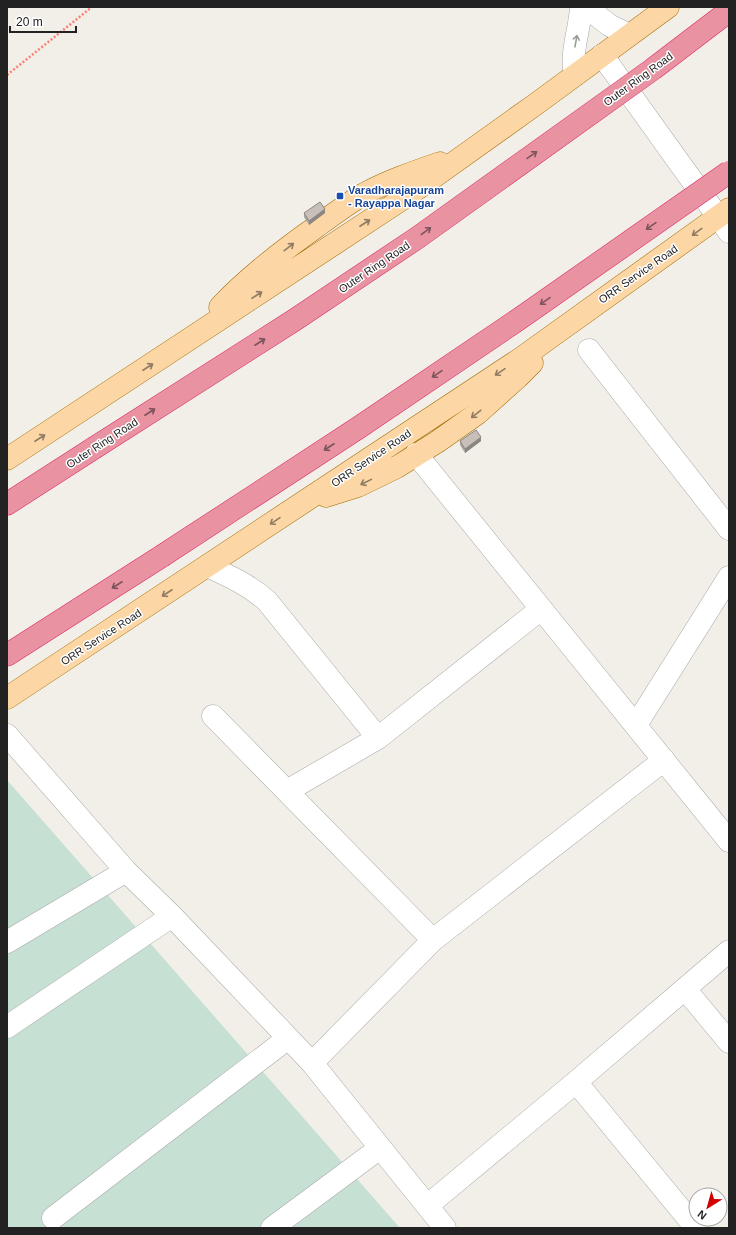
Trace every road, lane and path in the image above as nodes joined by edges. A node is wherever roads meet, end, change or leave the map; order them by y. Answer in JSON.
{"nodes":[{"id":1,"x":92,"y":7,"type":"edge"},
{"id":2,"x":581,"y":7,"type":"edge"},
{"id":3,"x":586,"y":7,"type":"edge"},
{"id":4,"x":668,"y":7,"type":"edge"},
{"id":5,"x":729,"y":11,"type":"edge"},
{"id":6,"x":629,"y":35,"type":"junction"},
{"id":7,"x":602,"y":55,"type":"junction"},
{"id":8,"x":7,"y":75,"type":"edge"},
{"id":9,"x":575,"y":75,"type":"junction"},
{"id":10,"x":729,"y":172,"type":"edge"},
{"id":11,"x":725,"y":219,"type":"edge"},
{"id":12,"x":574,"y":319,"type":"junction"},
{"id":13,"x":588,"y":350,"type":"dead end"},
{"id":14,"x":416,"y":454,"type":"junction"},
{"id":15,"x":7,"y":459,"type":"edge"},
{"id":16,"x":7,"y":504,"type":"edge"},
{"id":17,"x":302,"y":504,"type":"junction"},
{"id":18,"x":729,"y":529,"type":"edge"},
{"id":19,"x":207,"y":566,"type":"junction"},
{"id":20,"x":729,"y":577,"type":"edge"},
{"id":21,"x":541,"y":610,"type":"junction"},
{"id":22,"x":7,"y":655,"type":"edge"},
{"id":23,"x":7,"y":698,"type":"edge"},
{"id":24,"x":213,"y":716,"type":"dead end"},
{"id":25,"x":636,"y":725,"type":"junction"},
{"id":26,"x":7,"y":736,"type":"edge"},
{"id":27,"x":378,"y":738,"type":"junction"},
{"id":28,"x":664,"y":760,"type":"junction"},
{"id":29,"x":287,"y":791,"type":"junction"},
{"id":30,"x":729,"y":841,"type":"edge"},
{"id":31,"x":126,"y":871,"type":"junction"},
{"id":32,"x":172,"y":916,"type":"junction"},
{"id":33,"x":433,"y":940,"type":"junction"},
{"id":34,"x":7,"y":942,"type":"edge"},
{"id":35,"x":729,"y":951,"type":"edge"},
{"id":36,"x":685,"y":989,"type":"junction"},
{"id":37,"x":7,"y":1027,"type":"edge"},
{"id":38,"x":287,"y":1038,"type":"junction"},
{"id":39,"x":729,"y":1042,"type":"edge"},
{"id":40,"x":312,"y":1063,"type":"junction"},
{"id":41,"x":576,"y":1082,"type":"junction"},
{"id":42,"x":380,"y":1148,"type":"junction"},
{"id":43,"x":427,"y":1206,"type":"junction"},
{"id":44,"x":53,"y":1218,"type":"dead end"},
{"id":45,"x":272,"y":1228,"type":"edge"},
{"id":46,"x":445,"y":1228,"type":"edge"},
{"id":47,"x":696,"y":1228,"type":"edge"}],
"edges":[{"from":1,"to":8,"type":"path"},
{"from":9,"to":2,"type":"street","one_way":true},
{"from":3,"to":6,"type":"street"},
{"from":4,"to":6,"type":"main road"},
{"from":16,"to":5,"type":"highway","name":"Outer Ring Road","one_way":true,"bridge":true},
{"from":6,"to":7,"type":"main road"},
{"from":7,"to":9,"type":"main road"},
{"from":7,"to":11,"type":"street"},
{"from":15,"to":9,"type":"main road","one_way":true},
{"from":10,"to":22,"type":"highway","one_way":true,"bridge":true},
{"from":11,"to":12,"type":"main road","name":"ORR Service Road","one_way":true},
{"from":12,"to":14,"type":"main road","one_way":true},
{"from":12,"to":17,"type":"main road","name":"ORR Service Road","one_way":true},
{"from":13,"to":18,"type":"street"},
{"from":14,"to":17,"type":"main road","one_way":true},
{"from":14,"to":21,"type":"street"},
{"from":17,"to":19,"type":"main road","name":"ORR Service Road","one_way":true},
{"from":19,"to":23,"type":"main road","name":"ORR Service Road","one_way":true},
{"from":19,"to":27,"type":"street"},
{"from":20,"to":25,"type":"street"},
{"from":21,"to":25,"type":"street"},
{"from":21,"to":27,"type":"street"},
{"from":24,"to":29,"type":"street"},
{"from":25,"to":28,"type":"street"},
{"from":26,"to":31,"type":"street"},
{"from":27,"to":29,"type":"street"},
{"from":28,"to":30,"type":"street"},
{"from":28,"to":33,"type":"street"},
{"from":29,"to":33,"type":"street"},
{"from":31,"to":32,"type":"street"},
{"from":31,"to":34,"type":"street"},
{"from":32,"to":37,"type":"street"},
{"from":32,"to":38,"type":"street"},
{"from":33,"to":40,"type":"street"},
{"from":35,"to":36,"type":"street"},
{"from":36,"to":39,"type":"street"},
{"from":36,"to":41,"type":"street"},
{"from":38,"to":40,"type":"street"},
{"from":38,"to":44,"type":"street"},
{"from":40,"to":42,"type":"street"},
{"from":41,"to":43,"type":"street"},
{"from":41,"to":47,"type":"street"},
{"from":42,"to":43,"type":"street"},
{"from":42,"to":45,"type":"street"},
{"from":43,"to":46,"type":"street"}]}
